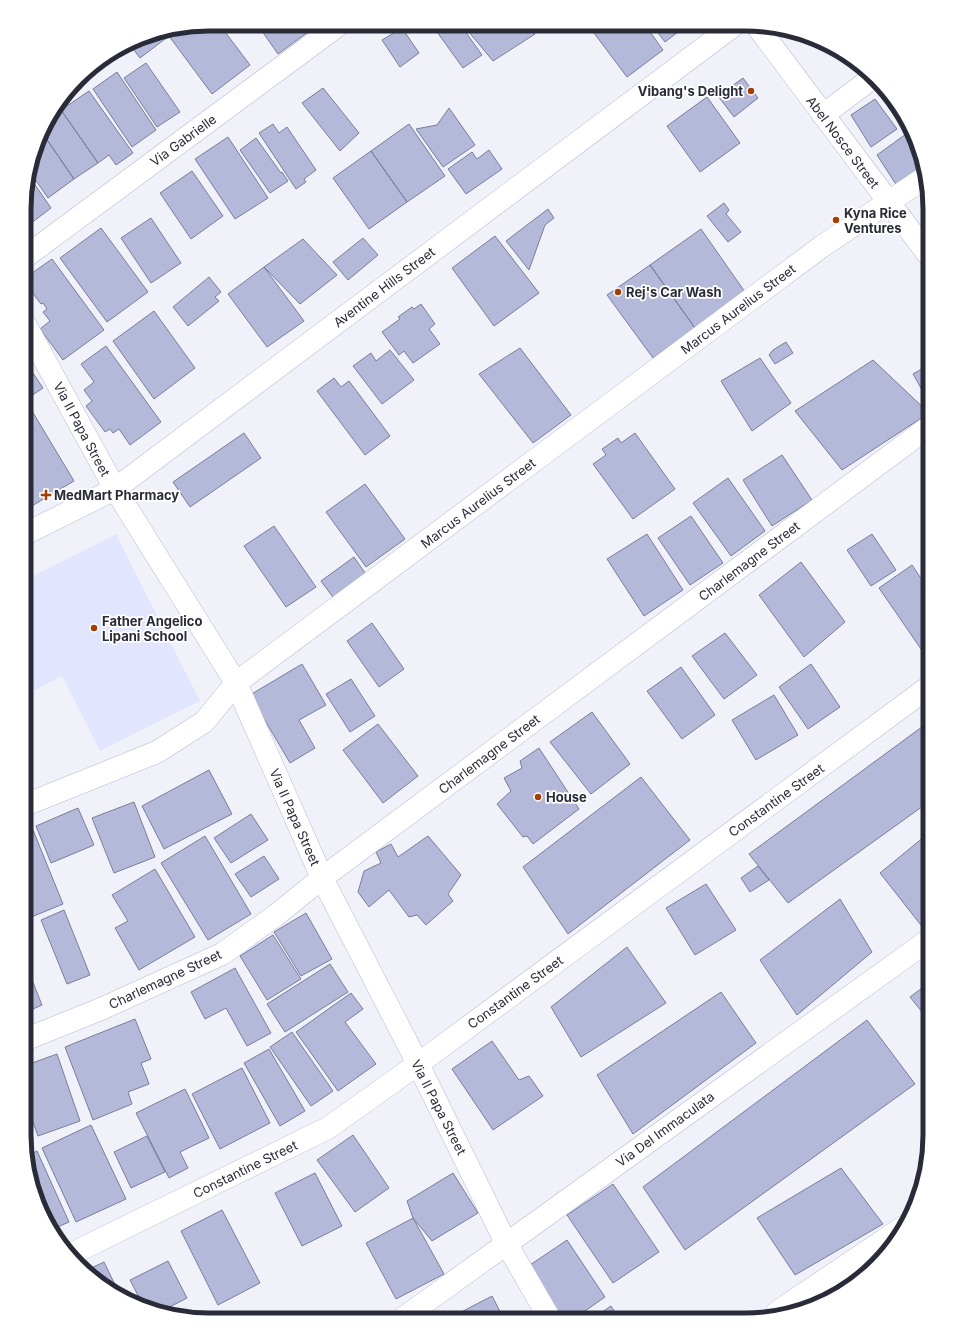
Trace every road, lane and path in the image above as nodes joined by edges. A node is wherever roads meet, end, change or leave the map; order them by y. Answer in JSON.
{"nodes":[{"id":1,"x":331,"y":31,"type":"edge"},
{"id":2,"x":726,"y":31,"type":"edge"},
{"id":3,"x":761,"y":32,"type":"edge"},
{"id":4,"x":869,"y":81,"type":"edge"},
{"id":5,"x":823,"y":115,"type":"junction"},
{"id":6,"x":921,"y":181,"type":"edge"},
{"id":7,"x":889,"y":203,"type":"junction"},
{"id":8,"x":923,"y":248,"type":"edge"},
{"id":9,"x":31,"y":252,"type":"edge"},
{"id":10,"x":31,"y":335,"type":"edge"},
{"id":11,"x":923,"y":431,"type":"edge"},
{"id":12,"x":115,"y":489,"type":"junction"},
{"id":13,"x":31,"y":531,"type":"edge"},
{"id":14,"x":236,"y":683,"type":"junction"},
{"id":15,"x":923,"y":691,"type":"edge"},
{"id":16,"x":31,"y":803,"type":"edge"},
{"id":17,"x":322,"y":878,"type":"junction"},
{"id":18,"x":923,"y":944,"type":"edge"},
{"id":19,"x":31,"y":1037,"type":"edge"},
{"id":20,"x":418,"y":1064,"type":"junction"},
{"id":21,"x":893,"y":1234,"type":"edge"},
{"id":22,"x":506,"y":1243,"type":"junction"},
{"id":23,"x":75,"y":1252,"type":"edge"},
{"id":24,"x":781,"y":1310,"type":"edge"},
{"id":25,"x":410,"y":1313,"type":"edge"},
{"id":26,"x":546,"y":1313,"type":"edge"}],
"edges":[{"from":1,"to":9,"type":"street","name":"Via Gabrielle"},
{"from":2,"to":12,"type":"street","name":"Aventine Hills Street"},
{"from":3,"to":5,"type":"street","name":"Abel Nosce Street"},
{"from":4,"to":5,"type":"street"},
{"from":5,"to":7,"type":"street","name":"Abel Nosce Street"},
{"from":6,"to":7,"type":"street","name":"Marcus Aurelius Street"},
{"from":7,"to":8,"type":"street","name":"Abel Nosce Street"},
{"from":7,"to":14,"type":"street","name":"Marcus Aurelius Street"},
{"from":10,"to":12,"type":"street","name":"Via Il Papa Street"},
{"from":11,"to":17,"type":"street","name":"Charlemagne Street"},
{"from":12,"to":13,"type":"street","name":"Aventine Hills Street"},
{"from":12,"to":14,"type":"street","name":"Via Il Papa Street"},
{"from":14,"to":16,"type":"street","name":"Marcus Aurelius Street"},
{"from":14,"to":17,"type":"street","name":"Via Il Papa Street"},
{"from":15,"to":20,"type":"street","name":"Constantine Street"},
{"from":17,"to":19,"type":"street","name":"Charlemagne Street"},
{"from":17,"to":20,"type":"street","name":"Via Il Papa Street"},
{"from":18,"to":22,"type":"street","name":"Via Del Immaculata"},
{"from":20,"to":22,"type":"street","name":"Via Il Papa Street"},
{"from":20,"to":23,"type":"street","name":"Constantine Street"},
{"from":21,"to":24,"type":"street"},
{"from":22,"to":25,"type":"street","name":"Via Del Immaculata"},
{"from":22,"to":26,"type":"street","name":"Via Il Papa Street"}]}
